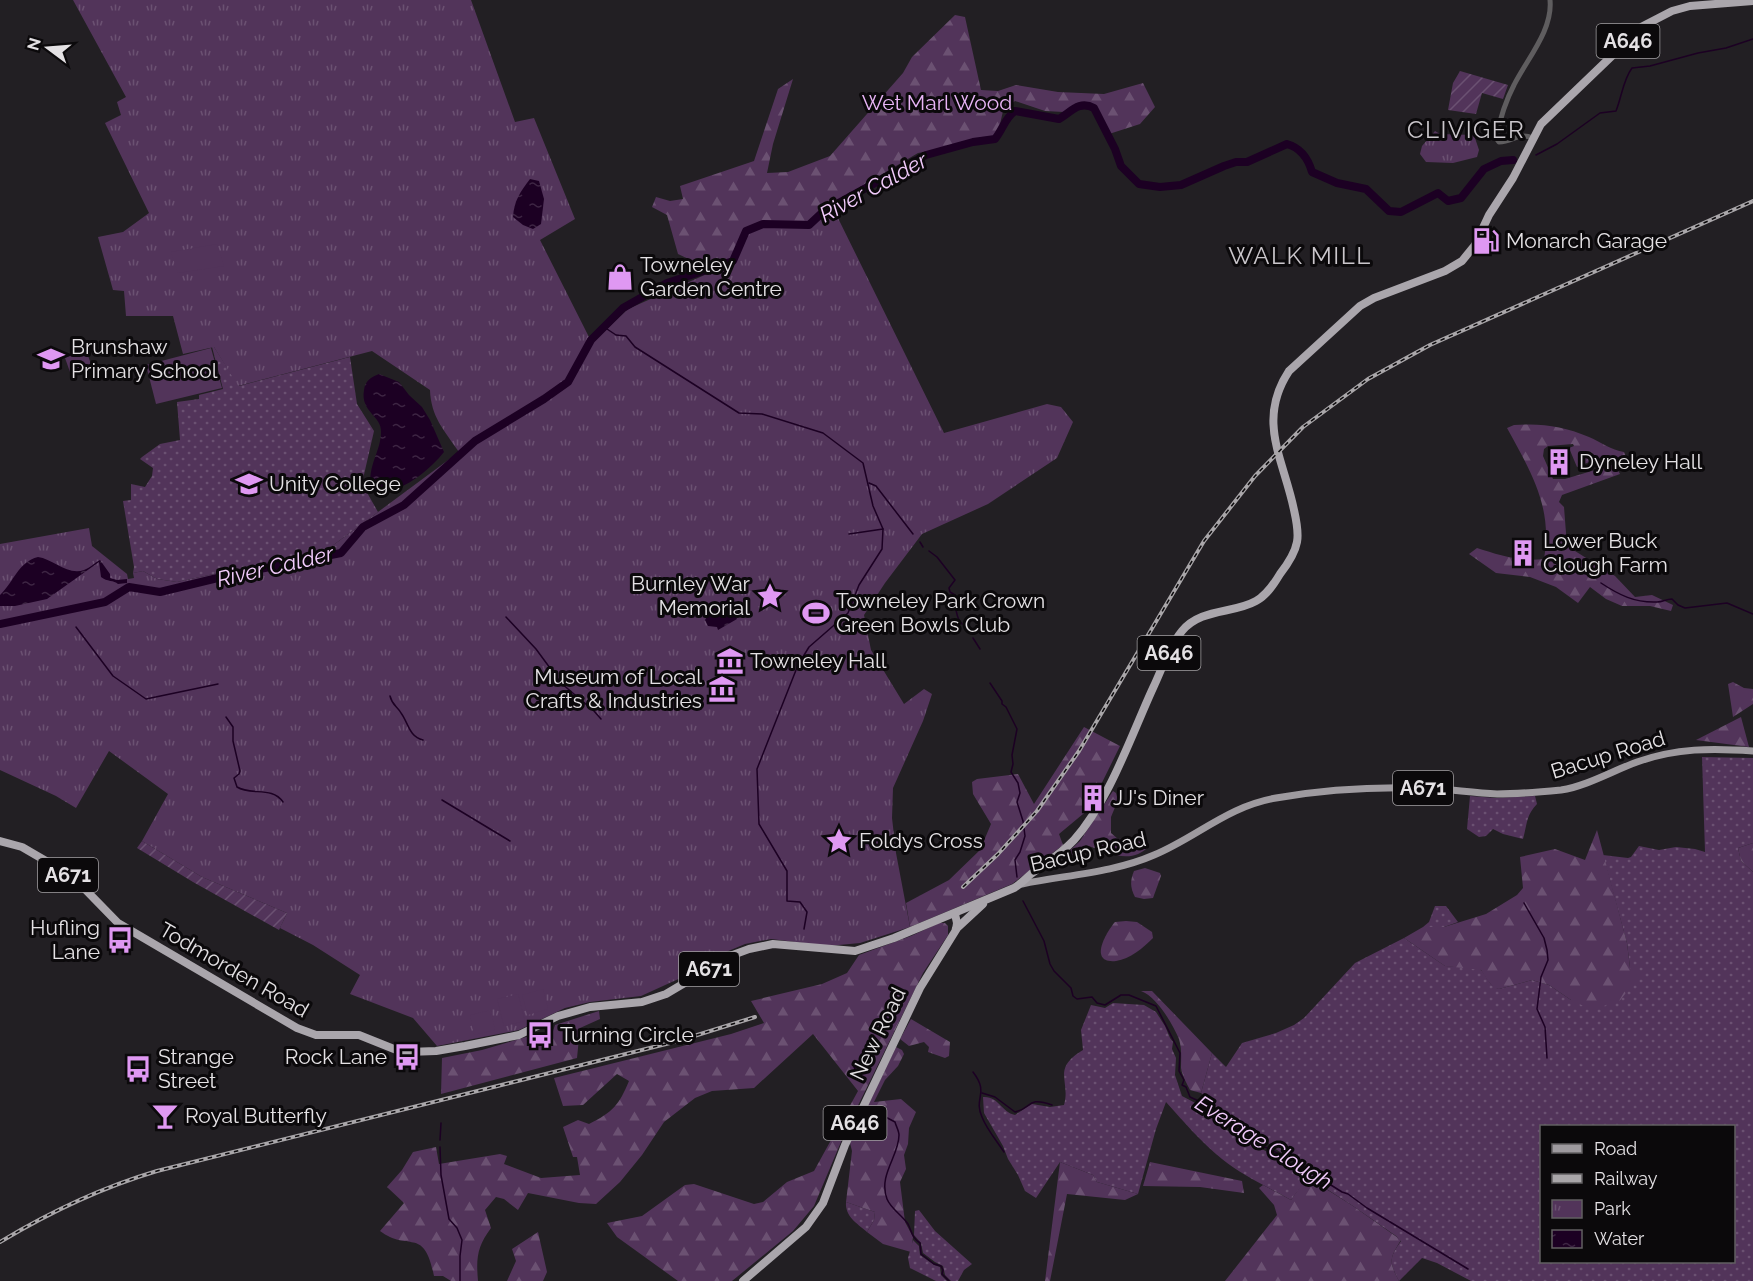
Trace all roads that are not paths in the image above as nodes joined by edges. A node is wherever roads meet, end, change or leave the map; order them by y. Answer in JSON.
{"nodes":[{"id":1,"x":1550,"y":0,"type":"edge"},
{"id":2,"x":1753,"y":1,"type":"edge"},
{"id":3,"x":1533,"y":138,"type":"junction"},
{"id":4,"x":1753,"y":752,"type":"edge"},
{"id":5,"x":0,"y":842,"type":"edge"},
{"id":6,"x":1022,"y":884,"type":"junction"},
{"id":7,"x":988,"y":899,"type":"junction"},
{"id":8,"x":955,"y":914,"type":"junction"},
{"id":9,"x":956,"y":930,"type":"junction"},
{"id":10,"x":743,"y":1281,"type":"edge"}],
"edges":[{"from":1,"to":3,"type":"street"},
{"from":2,"to":3,"type":"highway","number":"A646"},
{"from":3,"to":6,"type":"highway","number":"A646"},
{"from":4,"to":6,"type":"main road","name":"Bacup Road","number":"A671"},
{"from":5,"to":8,"type":"highway","name":"Todmorden Road","number":"A671"},
{"from":6,"to":7,"type":"highway","name":"Todmorden Road"},
{"from":7,"to":8,"type":"highway","name":"Todmorden Road"},
{"from":7,"to":9,"type":"highway","name":"New Road"},
{"from":8,"to":9,"type":"highway"},
{"from":9,"to":10,"type":"highway","name":"New Road","number":"A646"}]}
